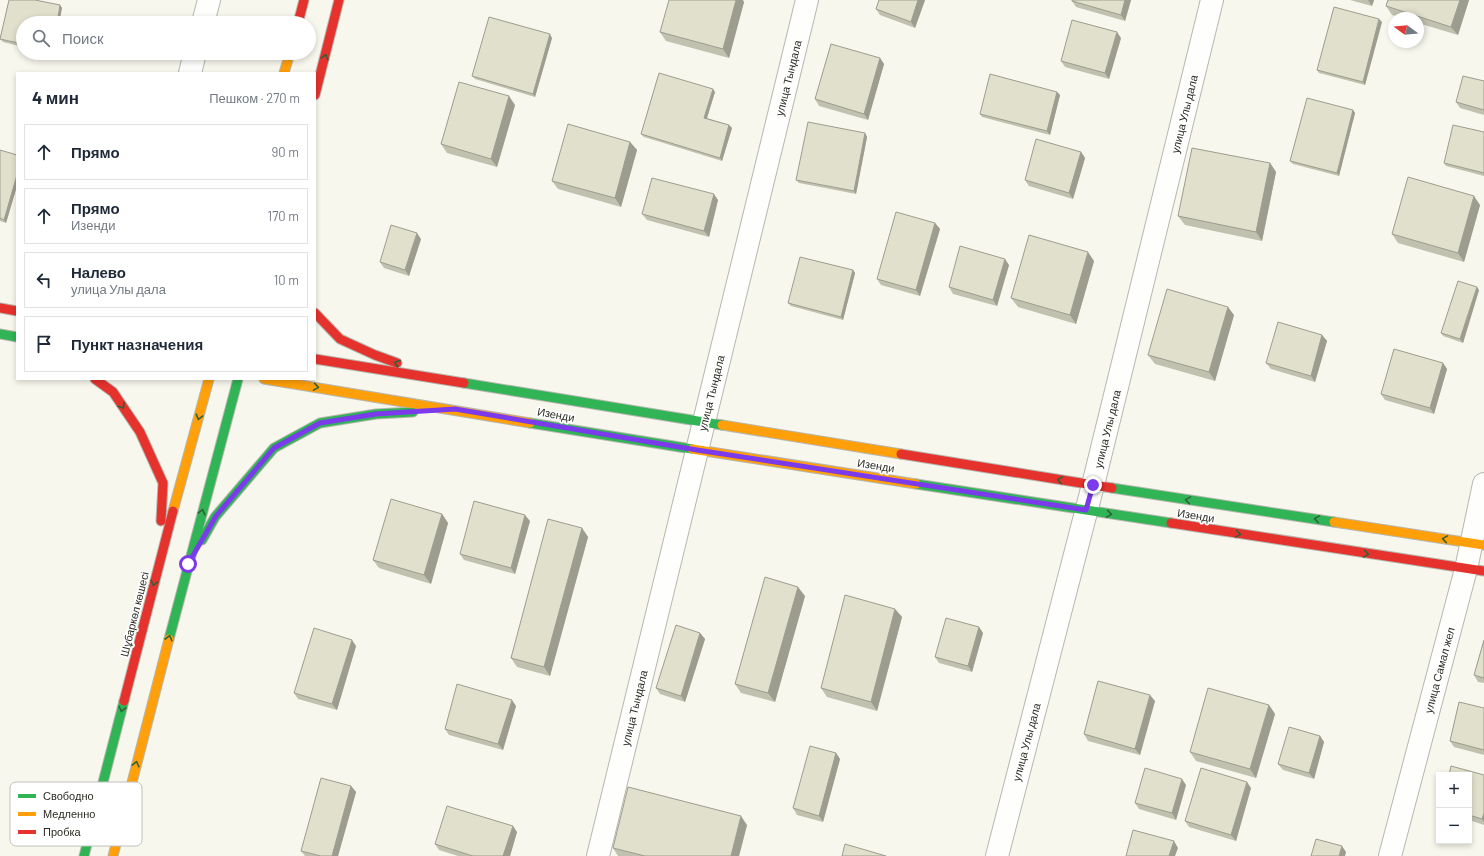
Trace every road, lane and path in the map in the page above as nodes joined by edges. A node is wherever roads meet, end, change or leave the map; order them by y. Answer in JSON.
{"nodes":[{"id":1,"x":209,"y":0,"type":"edge"},
{"id":2,"x":304,"y":0,"type":"edge"},
{"id":3,"x":339,"y":0,"type":"edge"},
{"id":4,"x":807,"y":0,"type":"edge"},
{"id":5,"x":1212,"y":0,"type":"edge"},
{"id":6,"x":205,"y":16,"type":"edge"},
{"id":7,"x":300,"y":16,"type":"edge"},
{"id":8,"x":193,"y":60,"type":"edge"},
{"id":9,"x":288,"y":60,"type":"edge"},
{"id":10,"x":190,"y":72,"type":"edge"},
{"id":11,"x":284,"y":72,"type":"edge"},
{"id":12,"x":316,"y":91,"type":"edge"},
{"id":13,"x":0,"y":308,"type":"edge"},
{"id":14,"x":16,"y":311,"type":"edge"},
{"id":15,"x":316,"y":314,"type":"edge"},
{"id":16,"x":0,"y":334,"type":"edge"},
{"id":17,"x":16,"y":337,"type":"edge"},
{"id":18,"x":316,"y":359,"type":"edge"},
{"id":19,"x":96,"y":380,"type":"edge"},
{"id":20,"x":209,"y":380,"type":"edge"},
{"id":21,"x":238,"y":380,"type":"edge"},
{"id":22,"x":270,"y":380,"type":"edge"},
{"id":23,"x":447,"y":381,"type":"junction"},
{"id":24,"x":455,"y":409,"type":"junction"},
{"id":25,"x":704,"y":422,"type":"junction"},
{"id":26,"x":697,"y":450,"type":"junction"},
{"id":27,"x":1484,"y":484,"type":"edge"},
{"id":28,"x":1093,"y":485,"type":"junction"},
{"id":29,"x":1086,"y":510,"type":"junction"},
{"id":30,"x":1478,"y":544,"type":"edge"},
{"id":31,"x":160,"y":561,"type":"junction"},
{"id":32,"x":188,"y":564,"type":"junction"},
{"id":33,"x":1475,"y":570,"type":"edge"},
{"id":34,"x":103,"y":782,"type":"edge"},
{"id":35,"x":132,"y":782,"type":"edge"},
{"id":36,"x":87,"y":846,"type":"edge"},
{"id":37,"x":116,"y":846,"type":"edge"},
{"id":38,"x":84,"y":856,"type":"edge"},
{"id":39,"x":113,"y":856,"type":"edge"},
{"id":40,"x":598,"y":856,"type":"edge"},
{"id":41,"x":997,"y":856,"type":"edge"},
{"id":42,"x":1390,"y":856,"type":"edge"}],
"edges":[{"from":1,"to":6,"type":"street"},
{"from":2,"to":7,"type":"street"},
{"from":12,"to":3,"type":"street","one_way":true},
{"from":4,"to":25,"type":"street","name":"улица Тындала"},
{"from":5,"to":28,"type":"street","name":"улица Улы дала"},
{"from":8,"to":10,"type":"street"},
{"from":9,"to":11,"type":"street"},
{"from":13,"to":14,"type":"street"},
{"from":23,"to":15,"type":"street","one_way":true},
{"from":16,"to":17,"type":"street"},
{"from":18,"to":23,"type":"street","name":"Изенди"},
{"from":19,"to":31,"type":"street","one_way":true},
{"from":20,"to":31,"type":"street","name":"Шұбаркөл көшесі","one_way":true},
{"from":32,"to":21,"type":"street","one_way":true},
{"from":22,"to":24,"type":"street","name":"Изенди","one_way":true},
{"from":23,"to":25,"type":"street","name":"Изенди"},
{"from":24,"to":26,"type":"street","name":"Изенди"},
{"from":24,"to":32,"type":"street"},
{"from":25,"to":26,"type":"street","name":"улица Тындала"},
{"from":28,"to":25,"type":"street","name":"Изенди","one_way":true},
{"from":26,"to":29,"type":"street","name":"Изенди"},
{"from":26,"to":40,"type":"street","name":"улица Тындала"},
{"from":27,"to":30,"type":"street","name":"улица Самал жел"},
{"from":28,"to":29,"type":"street","name":"улица Улы дала"},
{"from":30,"to":28,"type":"street","name":"Изенди","one_way":true},
{"from":29,"to":33,"type":"street","name":"Изенди","one_way":true},
{"from":29,"to":41,"type":"street","name":"улица Улы дала"},
{"from":30,"to":33,"type":"street","name":"улица Самал жел"},
{"from":31,"to":34,"type":"street","name":"Шұбаркөл көшесі","one_way":true},
{"from":35,"to":32,"type":"street","one_way":true},
{"from":33,"to":42,"type":"street","name":"улица Самал жел"},
{"from":36,"to":38,"type":"street","name":"Шұбаркөл көшесі","one_way":true},
{"from":39,"to":37,"type":"street","one_way":true}]}
